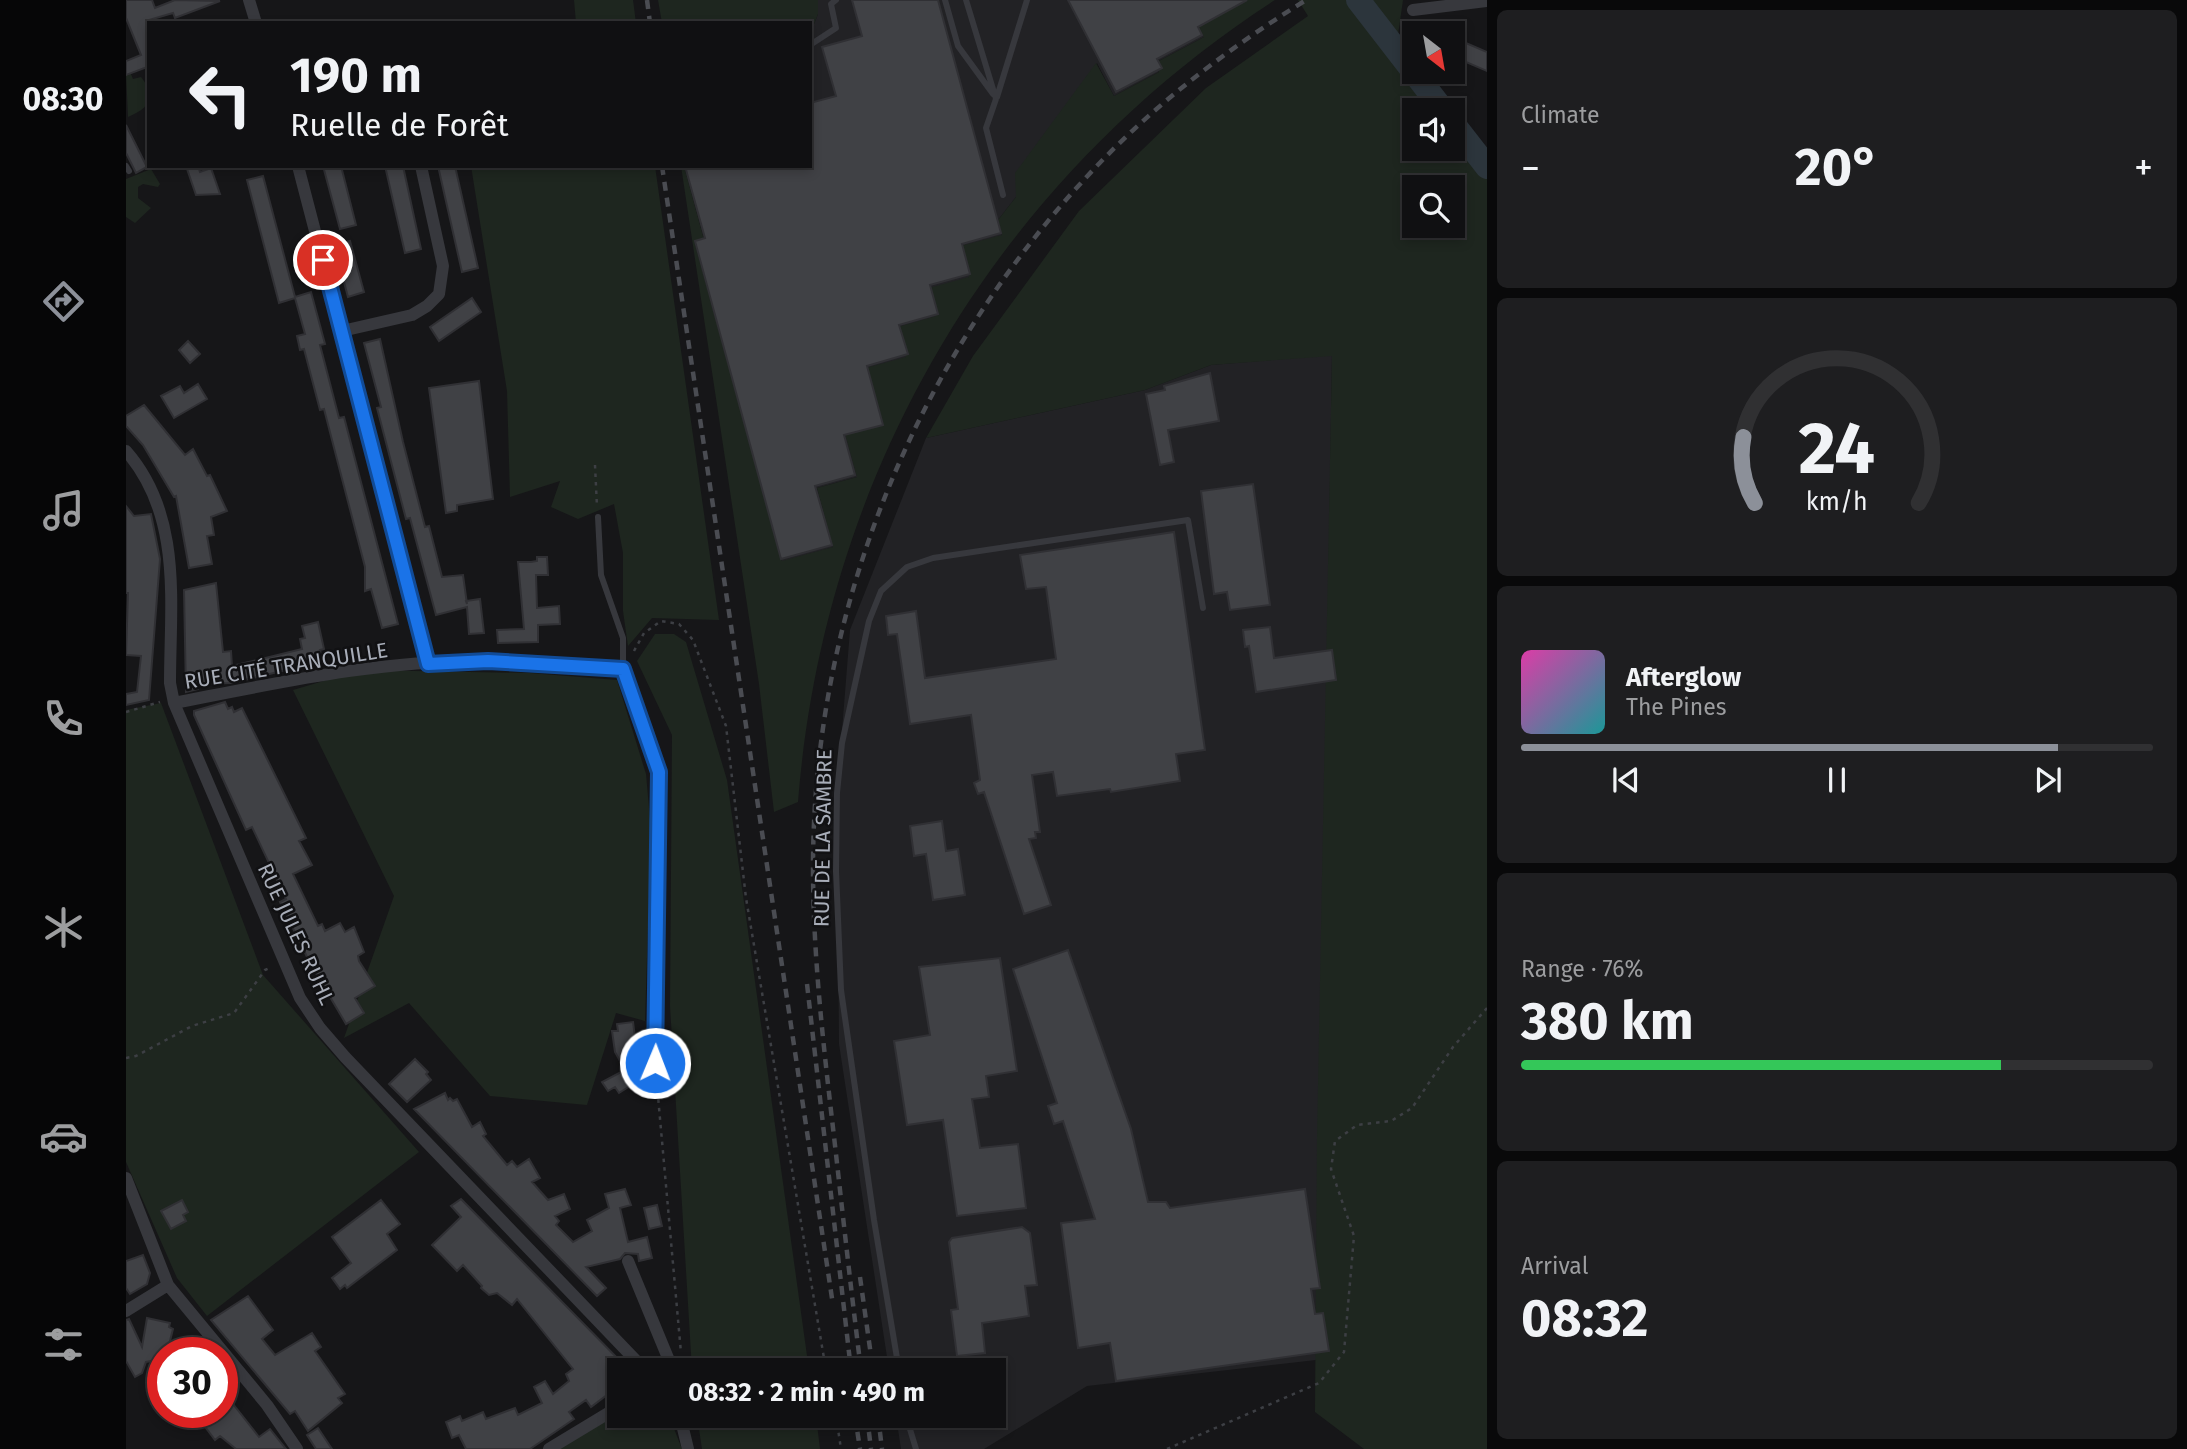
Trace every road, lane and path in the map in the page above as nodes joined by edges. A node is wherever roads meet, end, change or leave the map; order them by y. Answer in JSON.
{"nodes":[{"id":1,"x":250,"y":0,"type":"edge"},
{"id":2,"x":836,"y":0,"type":"edge"},
{"id":3,"x":945,"y":0,"type":"edge"},
{"id":4,"x":966,"y":0,"type":"edge"},
{"id":5,"x":1027,"y":0,"type":"edge"},
{"id":6,"x":1487,"y":1,"type":"edge"},
{"id":7,"x":1413,"y":10,"type":"dead end"},
{"id":8,"x":255,"y":21,"type":"edge"},
{"id":9,"x":812,"y":44,"type":"edge"},
{"id":10,"x":996,"y":99,"type":"junction"},
{"id":11,"x":299,"y":168,"type":"edge"},
{"id":12,"x":421,"y":168,"type":"edge"},
{"id":13,"x":1003,"y":195,"type":"dead end"},
{"id":14,"x":342,"y":331,"type":"junction"},
{"id":15,"x":126,"y":451,"type":"edge"},
{"id":16,"x":595,"y":465,"type":"dead end"},
{"id":17,"x":598,"y":517,"type":"joint"},
{"id":18,"x":1203,"y":608,"type":"dead end"},
{"id":19,"x":428,"y":664,"type":"junction"},
{"id":20,"x":623,"y":669,"type":"junction"},
{"id":21,"x":174,"y":703,"type":"junction"},
{"id":22,"x":126,"y":712,"type":"edge"},
{"id":23,"x":285,"y":962,"type":"junction"},
{"id":24,"x":1487,"y":1008,"type":"edge"},
{"id":25,"x":126,"y":1058,"type":"edge"},
{"id":26,"x":655,"y":1063,"type":"joint"},
{"id":27,"x":126,"y":1178,"type":"edge"},
{"id":28,"x":628,"y":1261,"type":"dead end"},
{"id":29,"x":168,"y":1284,"type":"junction"},
{"id":30,"x":126,"y":1311,"type":"edge"},
{"id":31,"x":681,"y":1357,"type":"dead end"},
{"id":32,"x":633,"y":1358,"type":"edge"},
{"id":33,"x":668,"y":1358,"type":"edge"},
{"id":34,"x":825,"y":1358,"type":"edge"},
{"id":35,"x":897,"y":1358,"type":"edge"},
{"id":36,"x":607,"y":1414,"type":"edge"},
{"id":37,"x":683,"y":1428,"type":"edge"},
{"id":38,"x":838,"y":1428,"type":"edge"},
{"id":39,"x":909,"y":1428,"type":"edge"},
{"id":40,"x":297,"y":1449,"type":"edge"},
{"id":41,"x":549,"y":1449,"type":"edge"},
{"id":42,"x":688,"y":1449,"type":"edge"},
{"id":43,"x":841,"y":1449,"type":"edge"},
{"id":44,"x":915,"y":1449,"type":"edge"},
{"id":45,"x":1167,"y":1449,"type":"edge"}],
"edges":[{"from":1,"to":8,"type":"street"},
{"from":2,"to":9,"type":"lane"},
{"from":3,"to":10,"type":"lane"},
{"from":4,"to":10,"type":"lane"},
{"from":5,"to":10,"type":"lane"},
{"from":6,"to":7,"type":"street"},
{"from":10,"to":13,"type":"lane"},
{"from":11,"to":14,"type":"street"},
{"from":12,"to":14,"type":"street"},
{"from":14,"to":19,"type":"street"},
{"from":15,"to":21,"type":"street","name":"RUE JULES RUHL"},
{"from":16,"to":17,"type":"path"},
{"from":17,"to":20,"type":"lane"},
{"from":18,"to":35,"type":"lane","name":"RUE DE LA SAMBRE"},
{"from":19,"to":20,"type":"street","name":"RUE CITÉ TRANQUILLE"},
{"from":19,"to":21,"type":"street","name":"RUE CITÉ TRANQUILLE"},
{"from":20,"to":26,"type":"street"},
{"from":20,"to":34,"type":"path"},
{"from":21,"to":22,"type":"path"},
{"from":21,"to":23,"type":"street","name":"RUE JULES RUHL"},
{"from":23,"to":25,"type":"path"},
{"from":23,"to":32,"type":"street","name":"RUE JULES RUHL"},
{"from":24,"to":45,"type":"path"},
{"from":26,"to":31,"type":"path"},
{"from":27,"to":29,"type":"street"},
{"from":28,"to":33,"type":"street"},
{"from":29,"to":30,"type":"street"},
{"from":29,"to":40,"type":"street"},
{"from":36,"to":41,"type":"street"},
{"from":37,"to":42,"type":"street"},
{"from":38,"to":43,"type":"path"},
{"from":39,"to":44,"type":"lane"}]}
